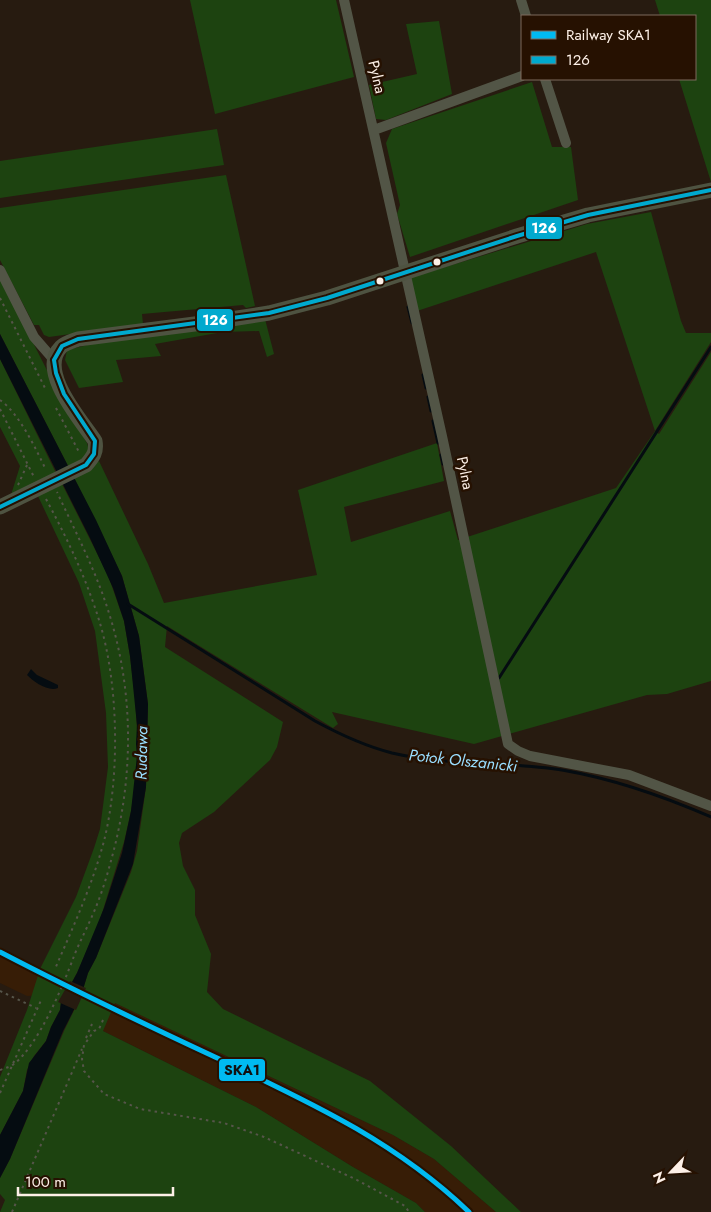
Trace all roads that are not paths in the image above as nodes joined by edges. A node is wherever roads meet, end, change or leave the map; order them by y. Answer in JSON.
{"nodes":[{"id":1,"x":344,"y":0,"type":"edge"},
{"id":2,"x":521,"y":0,"type":"edge"},
{"id":3,"x":526,"y":15,"type":"edge"},
{"id":4,"x":521,"y":76,"type":"edge"},
{"id":5,"x":545,"y":80,"type":"edge"},
{"id":6,"x":374,"y":130,"type":"junction"},
{"id":7,"x":566,"y":143,"type":"dead end"},
{"id":8,"x":711,"y":190,"type":"edge"},
{"id":9,"x":0,"y":270,"type":"edge"},
{"id":10,"x":404,"y":272,"type":"junction"},
{"id":11,"x":54,"y":360,"type":"junction"},
{"id":12,"x":0,"y":507,"type":"edge"},
{"id":13,"x":711,"y":806,"type":"edge"}],
"edges":[{"from":1,"to":6,"type":"street","name":"Pylna"},
{"from":2,"to":3,"type":"street"},
{"from":4,"to":6,"type":"street"},
{"from":5,"to":7,"type":"street"},
{"from":6,"to":10,"type":"street","name":"Pylna"},
{"from":8,"to":10,"type":"street"},
{"from":9,"to":11,"type":"street"},
{"from":10,"to":11,"type":"street"},
{"from":10,"to":13,"type":"street","name":"Pylna"},
{"from":11,"to":12,"type":"street"}]}
